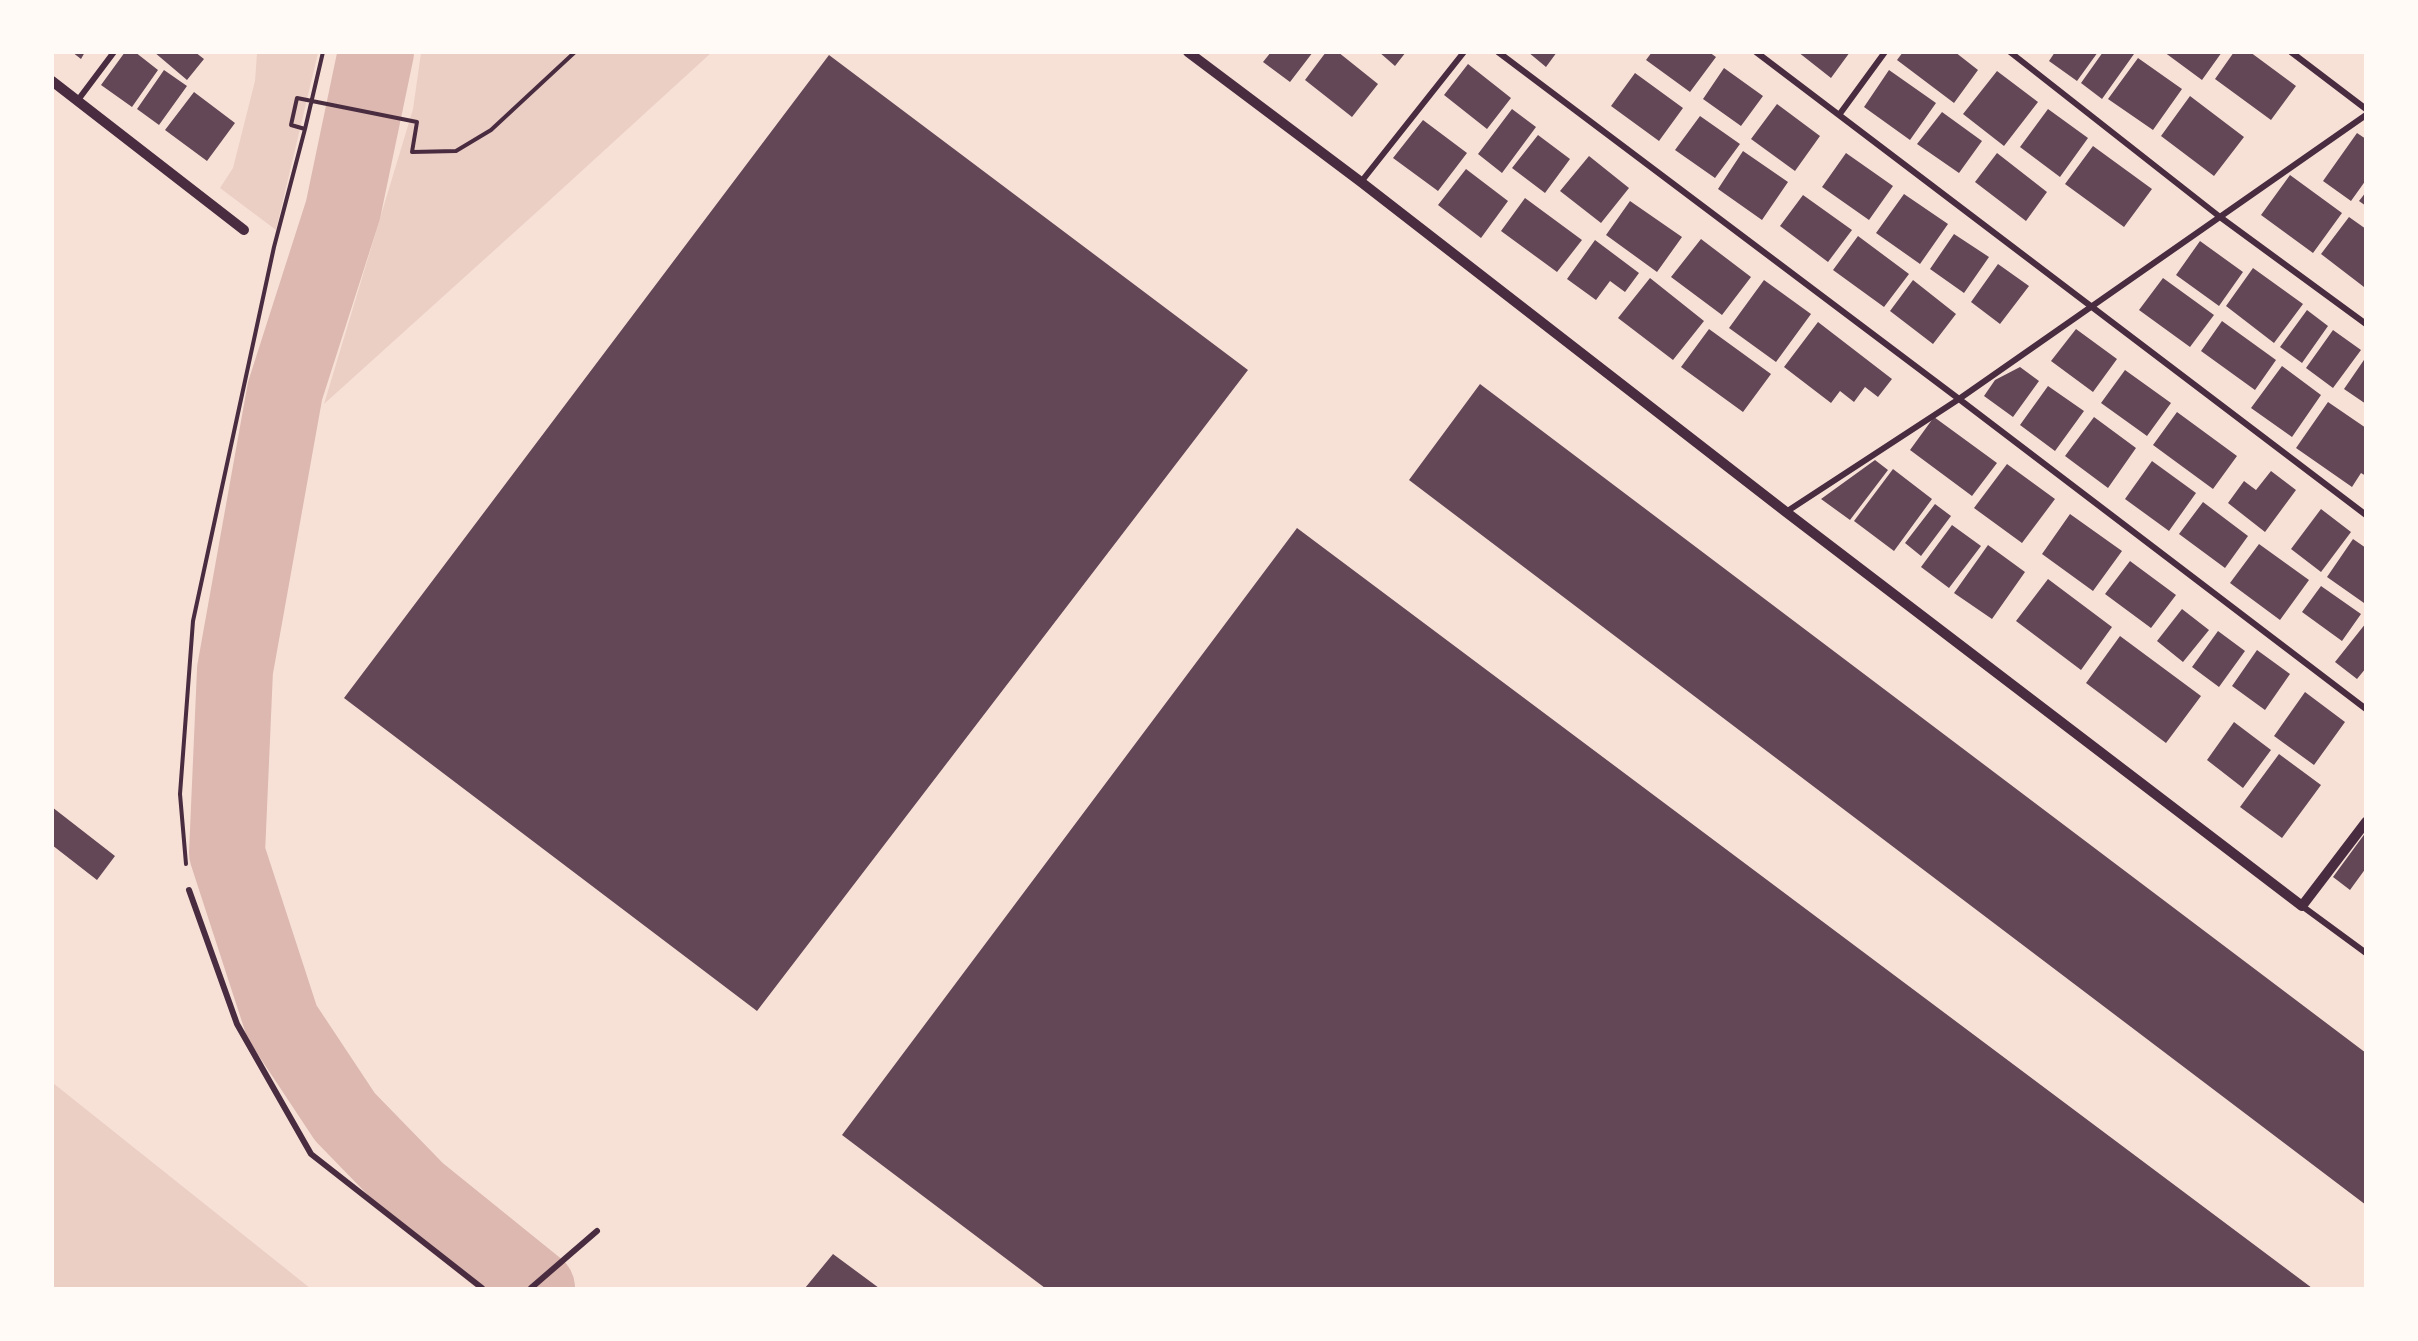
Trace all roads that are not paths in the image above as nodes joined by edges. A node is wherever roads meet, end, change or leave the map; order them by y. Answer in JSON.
{"nodes":[{"id":1,"x":114,"y":52,"type":"edge"},
{"id":2,"x":1188,"y":52,"type":"edge"},
{"id":3,"x":1464,"y":52,"type":"edge"},
{"id":4,"x":1498,"y":52,"type":"edge"},
{"id":5,"x":1756,"y":52,"type":"edge"},
{"id":6,"x":1885,"y":52,"type":"edge"},
{"id":7,"x":2010,"y":52,"type":"edge"},
{"id":8,"x":2291,"y":52,"type":"edge"},
{"id":9,"x":52,"y":81,"type":"edge"},
{"id":10,"x":78,"y":100,"type":"junction"},
{"id":11,"x":2366,"y":109,"type":"edge"},
{"id":12,"x":1839,"y":115,"type":"junction"},
{"id":13,"x":2366,"y":116,"type":"edge"},
{"id":14,"x":1361,"y":182,"type":"junction"},
{"id":15,"x":2220,"y":217,"type":"junction"},
{"id":16,"x":244,"y":230,"type":"dead end"},
{"id":17,"x":2092,"y":306,"type":"junction"},
{"id":18,"x":2366,"y":324,"type":"edge"},
{"id":19,"x":1959,"y":399,"type":"junction"},
{"id":20,"x":1786,"y":512,"type":"junction"},
{"id":21,"x":2366,"y":515,"type":"edge"},
{"id":22,"x":2366,"y":709,"type":"edge"},
{"id":23,"x":2366,"y":822,"type":"edge"},
{"id":24,"x":189,"y":890,"type":"road end"},
{"id":25,"x":2302,"y":906,"type":"junction"},
{"id":26,"x":2366,"y":953,"type":"edge"},
{"id":27,"x":597,"y":1231,"type":"dead end"},
{"id":28,"x":482,"y":1288,"type":"edge"},
{"id":29,"x":531,"y":1288,"type":"edge"}],
"edges":[{"from":1,"to":10,"type":"street"},
{"from":2,"to":14,"type":"street"},
{"from":3,"to":14,"type":"street"},
{"from":4,"to":19,"type":"street"},
{"from":5,"to":12,"type":"street"},
{"from":6,"to":12,"type":"street"},
{"from":7,"to":15,"type":"street"},
{"from":8,"to":11,"type":"street"},
{"from":9,"to":10,"type":"street"},
{"from":10,"to":16,"type":"street"},
{"from":12,"to":17,"type":"street"},
{"from":13,"to":15,"type":"street"},
{"from":14,"to":20,"type":"street"},
{"from":15,"to":17,"type":"street"},
{"from":15,"to":18,"type":"street"},
{"from":17,"to":19,"type":"street"},
{"from":17,"to":21,"type":"street"},
{"from":19,"to":20,"type":"street"},
{"from":19,"to":22,"type":"street"},
{"from":20,"to":25,"type":"street"},
{"from":23,"to":25,"type":"street"},
{"from":24,"to":28,"type":"street"},
{"from":25,"to":26,"type":"street"},
{"from":27,"to":29,"type":"street"}]}
